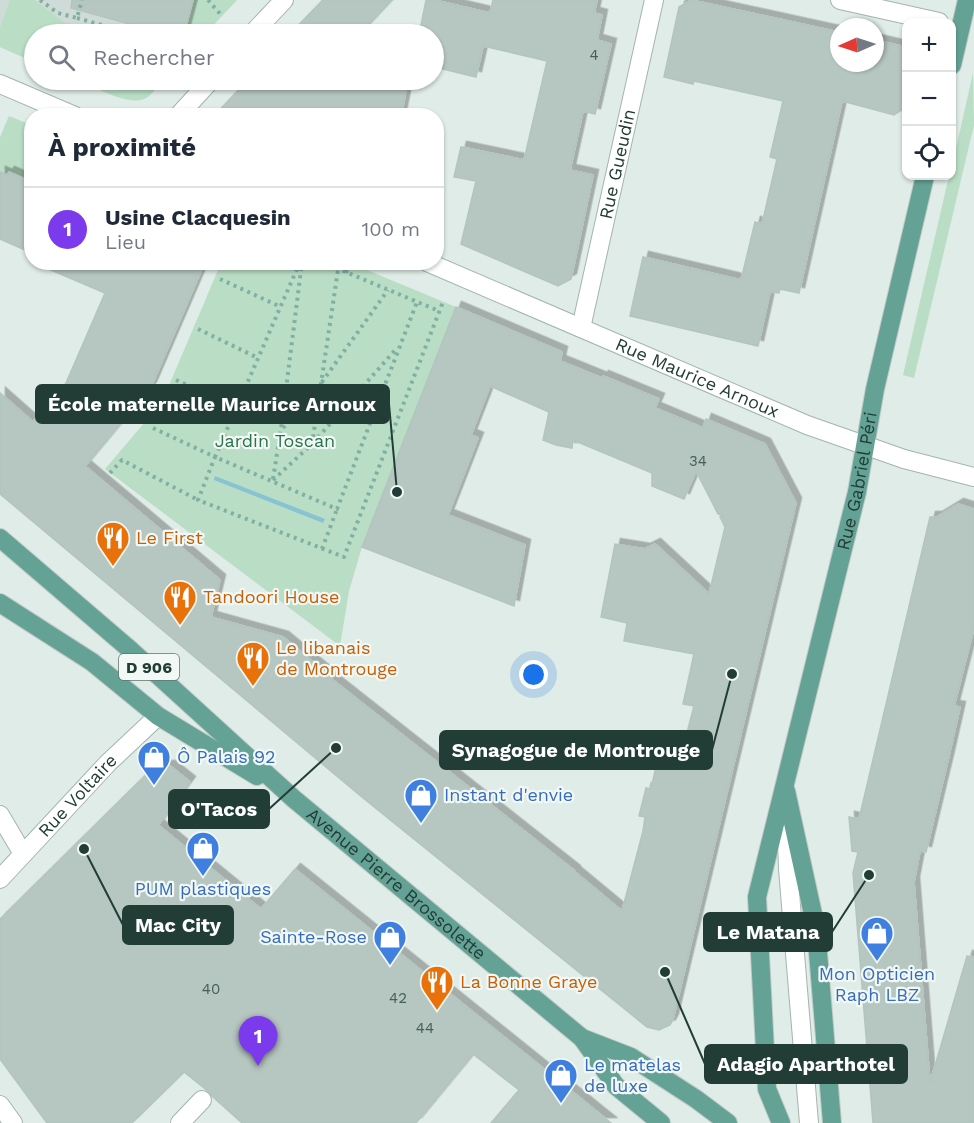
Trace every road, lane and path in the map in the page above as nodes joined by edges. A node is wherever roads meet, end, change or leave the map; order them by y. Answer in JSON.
{"nodes":[{"id":1,"x":40,"y":0,"type":"edge"},
{"id":2,"x":82,"y":0,"type":"edge"},
{"id":3,"x":208,"y":0,"type":"edge"},
{"id":4,"x":284,"y":0,"type":"edge"},
{"id":5,"x":654,"y":0,"type":"edge"},
{"id":6,"x":840,"y":0,"type":"edge"},
{"id":7,"x":967,"y":0,"type":"edge"},
{"id":8,"x":222,"y":16,"type":"dead end"},
{"id":9,"x":77,"y":18,"type":"junction"},
{"id":10,"x":921,"y":18,"type":"edge"},
{"id":11,"x":98,"y":24,"type":"edge"},
{"id":12,"x":261,"y":24,"type":"edge"},
{"id":13,"x":956,"y":27,"type":"edge"},
{"id":14,"x":0,"y":84,"type":"edge"},
{"id":15,"x":202,"y":90,"type":"edge"},
{"id":16,"x":56,"y":108,"type":"edge"},
{"id":17,"x":185,"y":108,"type":"edge"},
{"id":18,"x":924,"y":180,"type":"edge"},
{"id":19,"x":444,"y":269,"type":"edge"},
{"id":20,"x":296,"y":270,"type":"edge"},
{"id":21,"x":300,"y":270,"type":"edge"},
{"id":22,"x":338,"y":270,"type":"joint"},
{"id":23,"x":347,"y":270,"type":"edge"},
{"id":24,"x":346,"y":273,"type":"junction"},
{"id":25,"x":220,"y":279,"type":"dead end"},
{"id":26,"x":388,"y":290,"type":"junction"},
{"id":27,"x":417,"y":302,"type":"junction"},
{"id":28,"x":443,"y":302,"type":"dead end"},
{"id":29,"x":281,"y":308,"type":"junction"},
{"id":30,"x":439,"y":311,"type":"junction"},
{"id":31,"x":581,"y":328,"type":"junction"},
{"id":32,"x":198,"y":329,"type":"dead end"},
{"id":33,"x":399,"y":346,"type":"junction"},
{"id":34,"x":258,"y":358,"type":"junction"},
{"id":35,"x":176,"y":380,"type":"dead end"},
{"id":36,"x":322,"y":382,"type":"junction"},
{"id":37,"x":237,"y":408,"type":"junction"},
{"id":38,"x":153,"y":428,"type":"dead end"},
{"id":39,"x":281,"y":429,"type":"junction"},
{"id":40,"x":312,"y":444,"type":"junction"},
{"id":41,"x":866,"y":446,"type":"junction"},
{"id":42,"x":215,"y":457,"type":"junction"},
{"id":43,"x":110,"y":473,"type":"dead end"},
{"id":44,"x":974,"y":477,"type":"edge"},
{"id":45,"x":273,"y":480,"type":"junction"},
{"id":46,"x":198,"y":500,"type":"junction"},
{"id":47,"x":337,"y":509,"type":"junction"},
{"id":48,"x":0,"y":538,"type":"edge"},
{"id":49,"x":322,"y":549,"type":"junction"},
{"id":50,"x":0,"y":603,"type":"edge"},
{"id":51,"x":158,"y":716,"type":"junction"},
{"id":52,"x":785,"y":786,"type":"junction"},
{"id":53,"x":294,"y":799,"type":"junction"},
{"id":54,"x":0,"y":815,"type":"edge"},
{"id":55,"x":23,"y":854,"type":"junction"},
{"id":56,"x":0,"y":879,"type":"edge"},
{"id":57,"x":582,"y":1038,"type":"junction"},
{"id":58,"x":202,"y":1100,"type":"dead end"},
{"id":59,"x":0,"y":1105,"type":"edge"},
{"id":60,"x":13,"y":1123,"type":"edge"},
{"id":61,"x":180,"y":1123,"type":"edge"},
{"id":62,"x":661,"y":1123,"type":"edge"},
{"id":63,"x":728,"y":1123,"type":"edge"},
{"id":64,"x":781,"y":1123,"type":"edge"},
{"id":65,"x":809,"y":1123,"type":"edge"},
{"id":66,"x":832,"y":1123,"type":"edge"}],
"edges":[{"from":1,"to":9,"type":"path"},
{"from":2,"to":9,"type":"path"},
{"from":3,"to":8,"type":"path"},
{"from":4,"to":12,"type":"street"},
{"from":5,"to":31,"type":"street","name":"Rue Gueudin"},
{"from":6,"to":10,"type":"street"},
{"from":7,"to":13,"type":"main road"},
{"from":9,"to":11,"type":"path"},
{"from":14,"to":16,"type":"street"},
{"from":15,"to":17,"type":"street"},
{"from":18,"to":41,"type":"main road","name":"Rue Gabriel Péri"},
{"from":19,"to":31,"type":"street","name":"Rue Maurice Arnoux"},
{"from":20,"to":29,"type":"path"},
{"from":21,"to":39,"type":"path"},
{"from":22,"to":24,"type":"path"},
{"from":22,"to":36,"type":"path"},
{"from":23,"to":24,"type":"path"},
{"from":24,"to":26,"type":"path"},
{"from":25,"to":29,"type":"path"},
{"from":26,"to":27,"type":"path"},
{"from":26,"to":36,"type":"path"},
{"from":27,"to":30,"type":"path"},
{"from":27,"to":33,"type":"path"},
{"from":28,"to":30,"type":"path"},
{"from":29,"to":34,"type":"path"},
{"from":30,"to":49,"type":"path"},
{"from":31,"to":41,"type":"street","name":"Rue Maurice Arnoux"},
{"from":32,"to":34,"type":"path"},
{"from":33,"to":40,"type":"path"},
{"from":33,"to":47,"type":"path"},
{"from":34,"to":37,"type":"path"},
{"from":35,"to":37,"type":"path"},
{"from":36,"to":39,"type":"path"},
{"from":36,"to":40,"type":"path"},
{"from":37,"to":42,"type":"path"},
{"from":38,"to":42,"type":"path"},
{"from":39,"to":45,"type":"path"},
{"from":40,"to":45,"type":"path"},
{"from":41,"to":44,"type":"street","name":"Rue Maurice Arnoux"},
{"from":41,"to":52,"type":"main road","name":"Rue Gabriel Péri"},
{"from":42,"to":45,"type":"path"},
{"from":42,"to":46,"type":"path"},
{"from":43,"to":46,"type":"path"},
{"from":45,"to":47,"type":"path"},
{"from":46,"to":49,"type":"path"},
{"from":47,"to":49,"type":"path"},
{"from":48,"to":53,"type":"main road","name":"Avenue Pierre Brossolette","number":"D 906"},
{"from":50,"to":51,"type":"main road","name":"Avenue Pierre Brossolette","number":"D 906"},
{"from":51,"to":53,"type":"main road","name":"Avenue Pierre Brossolette","number":"D 906"},
{"from":51,"to":55,"type":"street","name":"Rue Voltaire"},
{"from":52,"to":64,"type":"main road","name":"Rue Gabriel Péri"},
{"from":52,"to":65,"type":"street","name":"Rue Gabriel Péri"},
{"from":52,"to":66,"type":"main road","name":"Rue Gabriel Péri"},
{"from":53,"to":57,"type":"main road","name":"Avenue Pierre Brossolette","number":"D 906"},
{"from":54,"to":55,"type":"street"},
{"from":55,"to":56,"type":"street","name":"Rue Voltaire"},
{"from":57,"to":62,"type":"main road","name":"Avenue Pierre Brossolette","number":"D 906"},
{"from":57,"to":63,"type":"main road","name":"Avenue Pierre Brossolette","number":"D 906"},
{"from":58,"to":61,"type":"street"},
{"from":59,"to":60,"type":"street"}]}
